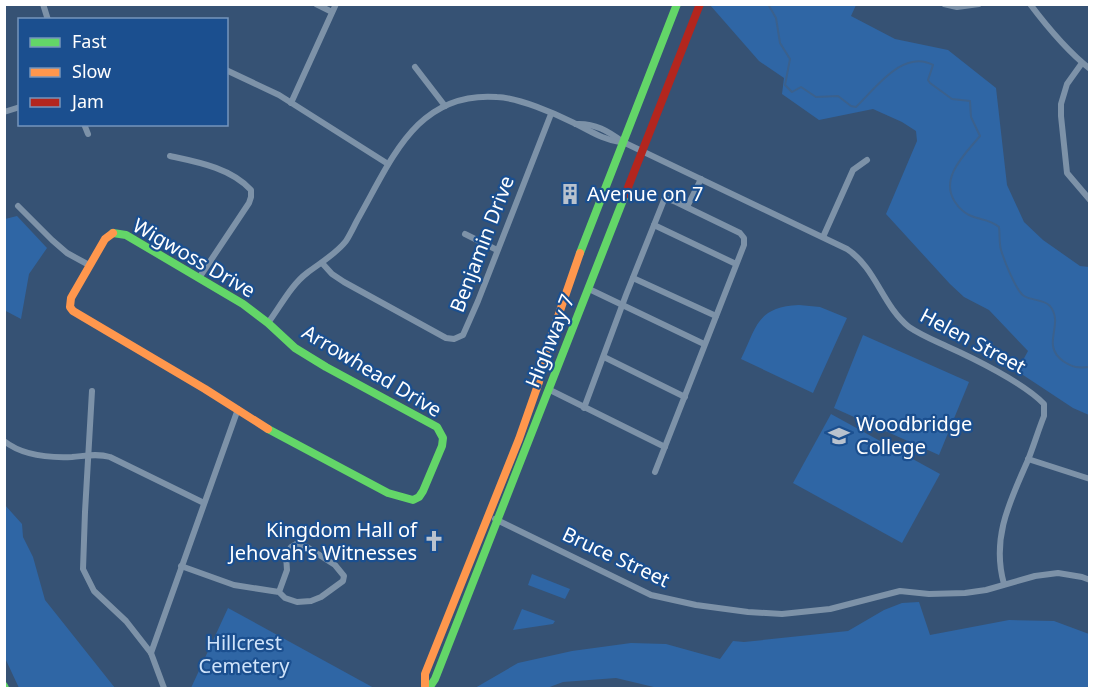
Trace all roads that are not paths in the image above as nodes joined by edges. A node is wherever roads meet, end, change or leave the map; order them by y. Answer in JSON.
{"nodes":[{"id":1,"x":316,"y":4,"type":"edge"},
{"id":2,"x":336,"y":4,"type":"edge"},
{"id":3,"x":677,"y":4,"type":"edge"},
{"id":4,"x":700,"y":4,"type":"edge"},
{"id":5,"x":944,"y":4,"type":"edge"},
{"id":6,"x":979,"y":4,"type":"edge"},
{"id":7,"x":1030,"y":4,"type":"edge"},
{"id":8,"x":332,"y":12,"type":"junction"},
{"id":9,"x":1082,"y":63,"type":"junction"},
{"id":10,"x":415,"y":67,"type":"dead end"},
{"id":11,"x":1089,"y":69,"type":"edge"},
{"id":12,"x":228,"y":71,"type":"edge"},
{"id":13,"x":291,"y":103,"type":"junction"},
{"id":14,"x":445,"y":106,"type":"junction"},
{"id":15,"x":551,"y":114,"type":"junction"},
{"id":16,"x":85,"y":126,"type":"edge"},
{"id":17,"x":88,"y":134,"type":"dead end"},
{"id":18,"x":623,"y":142,"type":"junction"},
{"id":19,"x":643,"y":152,"type":"junction"},
{"id":20,"x":170,"y":156,"type":"dead end"},
{"id":21,"x":867,"y":160,"type":"dead end"},
{"id":22,"x":388,"y":164,"type":"junction"},
{"id":23,"x":701,"y":179,"type":"junction"},
{"id":24,"x":1089,"y":200,"type":"edge"},
{"id":25,"x":18,"y":206,"type":"dead end"},
{"id":26,"x":687,"y":207,"type":"junction"},
{"id":27,"x":654,"y":225,"type":"junction"},
{"id":28,"x":465,"y":234,"type":"dead end"},
{"id":29,"x":823,"y":237,"type":"junction"},
{"id":30,"x":497,"y":250,"type":"junction"},
{"id":31,"x":322,"y":263,"type":"junction"},
{"id":32,"x":736,"y":264,"type":"junction"},
{"id":33,"x":90,"y":266,"type":"junction"},
{"id":34,"x":199,"y":278,"type":"junction"},
{"id":35,"x":633,"y":278,"type":"junction"},
{"id":36,"x":589,"y":289,"type":"junction"},
{"id":37,"x":623,"y":305,"type":"junction"},
{"id":38,"x":716,"y":316,"type":"junction"},
{"id":39,"x":268,"y":323,"type":"junction"},
{"id":40,"x":704,"y":344,"type":"junction"},
{"id":41,"x":604,"y":357,"type":"junction"},
{"id":42,"x":548,"y":389,"type":"junction"},
{"id":43,"x":92,"y":391,"type":"dead end"},
{"id":44,"x":685,"y":397,"type":"junction"},
{"id":45,"x":584,"y":408,"type":"junction"},
{"id":46,"x":238,"y":409,"type":"junction"},
{"id":47,"x":4,"y":441,"type":"edge"},
{"id":48,"x":665,"y":447,"type":"junction"},
{"id":49,"x":89,"y":455,"type":"junction"},
{"id":50,"x":1028,"y":459,"type":"junction"},
{"id":51,"x":655,"y":472,"type":"dead end"},
{"id":52,"x":1089,"y":479,"type":"edge"},
{"id":53,"x":204,"y":503,"type":"junction"},
{"id":54,"x":488,"y":516,"type":"junction"},
{"id":55,"x":497,"y":520,"type":"junction"},
{"id":56,"x":181,"y":566,"type":"junction"},
{"id":57,"x":1089,"y":580,"type":"edge"},
{"id":58,"x":1004,"y":584,"type":"junction"},
{"id":59,"x":279,"y":592,"type":"junction"},
{"id":60,"x":151,"y":653,"type":"junction"},
{"id":61,"x":164,"y":688,"type":"edge"},
{"id":62,"x":427,"y":688,"type":"edge"}],
"edges":[{"from":1,"to":8,"type":"street"},
{"from":2,"to":8,"type":"street"},
{"from":3,"to":18,"type":"main road","name":"Highway 7"},
{"from":4,"to":19,"type":"main road","name":"Highway 7"},
{"from":5,"to":6,"type":"street"},
{"from":7,"to":9,"type":"street"},
{"from":8,"to":13,"type":"street"},
{"from":9,"to":11,"type":"street"},
{"from":9,"to":24,"type":"street"},
{"from":10,"to":14,"type":"street"},
{"from":12,"to":13,"type":"street"},
{"from":13,"to":22,"type":"street"},
{"from":14,"to":15,"type":"street","name":"Wigwoss Drive"},
{"from":14,"to":22,"type":"street","name":"Wigwoss Drive"},
{"from":15,"to":18,"type":"street","name":"Wigwoss Drive"},
{"from":15,"to":30,"type":"street","name":"Benjamin Drive"},
{"from":16,"to":17,"type":"street"},
{"from":18,"to":19,"type":"street","name":"Wigwoss Drive"},
{"from":18,"to":54,"type":"main road","name":"Highway 7"},
{"from":19,"to":23,"type":"street","name":"Helen Street"},
{"from":19,"to":36,"type":"main road","name":"Highway 7"},
{"from":20,"to":34,"type":"street"},
{"from":21,"to":29,"type":"street"},
{"from":22,"to":31,"type":"street","name":"Wigwoss Drive"},
{"from":23,"to":26,"type":"street"},
{"from":23,"to":29,"type":"street","name":"Helen Street"},
{"from":25,"to":33,"type":"street"},
{"from":26,"to":27,"type":"street"},
{"from":26,"to":32,"type":"street"},
{"from":27,"to":32,"type":"street"},
{"from":27,"to":35,"type":"street"},
{"from":28,"to":30,"type":"street"},
{"from":29,"to":50,"type":"street","name":"Helen Street"},
{"from":30,"to":31,"type":"street","name":"Benjamin Drive"},
{"from":31,"to":39,"type":"street","name":"Wigwoss Drive"},
{"from":32,"to":38,"type":"street"},
{"from":33,"to":34,"type":"main road","name":"Wigwoss Drive"},
{"from":33,"to":46,"type":"main road","name":"Wigwoss Drive"},
{"from":34,"to":39,"type":"main road","name":"Wigwoss Drive"},
{"from":35,"to":37,"type":"street"},
{"from":35,"to":38,"type":"street"},
{"from":36,"to":37,"type":"street"},
{"from":36,"to":42,"type":"main road","name":"Highway 7"},
{"from":37,"to":40,"type":"street"},
{"from":37,"to":41,"type":"street"},
{"from":38,"to":40,"type":"street"},
{"from":39,"to":46,"type":"main road","name":"Arrowhead Drive"},
{"from":40,"to":44,"type":"street"},
{"from":41,"to":44,"type":"street"},
{"from":41,"to":45,"type":"street"},
{"from":42,"to":45,"type":"street"},
{"from":42,"to":55,"type":"main road","name":"Highway 7"},
{"from":43,"to":49,"type":"street"},
{"from":44,"to":48,"type":"street"},
{"from":45,"to":48,"type":"street"},
{"from":46,"to":53,"type":"street"},
{"from":47,"to":49,"type":"street"},
{"from":48,"to":51,"type":"street"},
{"from":49,"to":53,"type":"street"},
{"from":49,"to":60,"type":"street"},
{"from":50,"to":52,"type":"street"},
{"from":50,"to":58,"type":"street","name":"Helen Street"},
{"from":53,"to":56,"type":"street"},
{"from":54,"to":55,"type":"street","name":"Bruce Street"},
{"from":54,"to":62,"type":"main road","name":"Highway 7"},
{"from":55,"to":58,"type":"street","name":"Bruce Street"},
{"from":55,"to":62,"type":"main road","name":"Highway 7"},
{"from":56,"to":59,"type":"street"},
{"from":56,"to":60,"type":"street"},
{"from":57,"to":58,"type":"street","name":"Bruce Street"},
{"from":59,"to":59,"type":"street"},
{"from":60,"to":61,"type":"street"}]}
